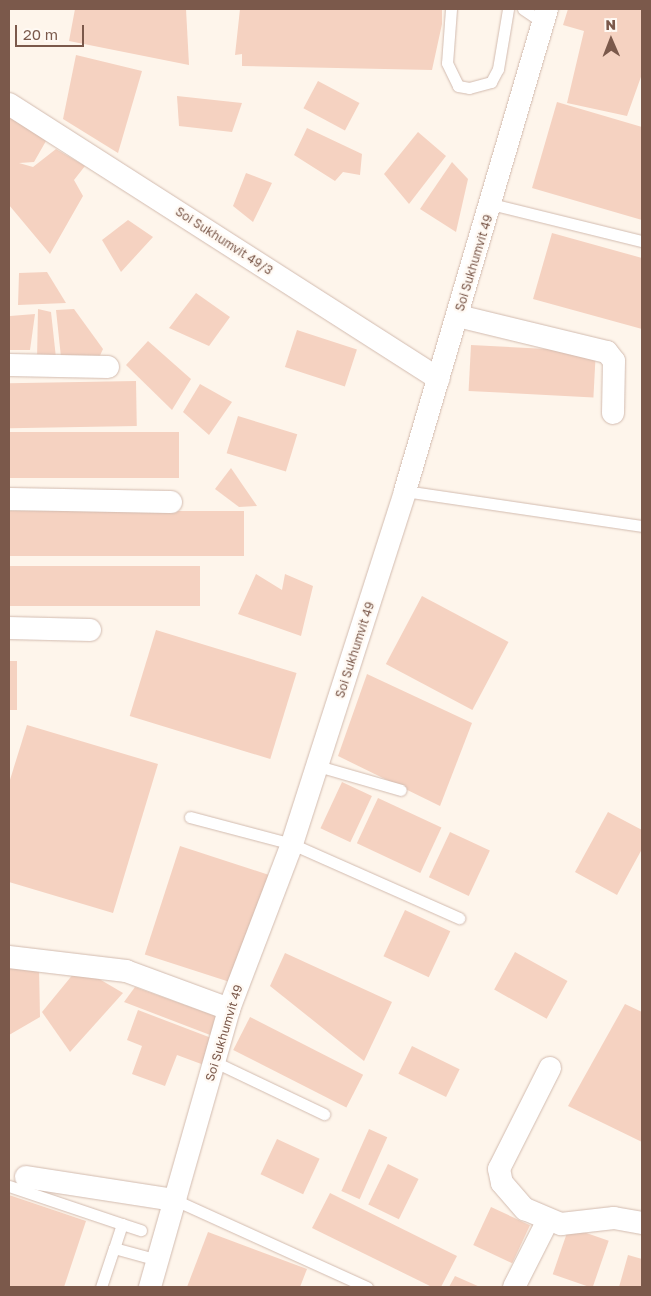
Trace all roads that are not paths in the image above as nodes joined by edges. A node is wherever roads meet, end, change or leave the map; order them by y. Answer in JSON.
{"nodes":[{"id":1,"x":451,"y":9,"type":"edge"},
{"id":2,"x":508,"y":9,"type":"edge"},
{"id":3,"x":523,"y":9,"type":"edge"},
{"id":4,"x":545,"y":15,"type":"edge"},
{"id":5,"x":9,"y":104,"type":"edge"},
{"id":6,"x":491,"y":204,"type":"junction"},
{"id":7,"x":642,"y":241,"type":"edge"},
{"id":8,"x":458,"y":316,"type":"junction"},
{"id":9,"x":9,"y":365,"type":"edge"},
{"id":10,"x":108,"y":367,"type":"dead end"},
{"id":11,"x":439,"y":379,"type":"junction"},
{"id":12,"x":613,"y":413,"type":"dead end"},
{"id":13,"x":405,"y":491,"type":"junction"},
{"id":14,"x":9,"y":499,"type":"edge"},
{"id":15,"x":172,"y":502,"type":"dead end"},
{"id":16,"x":642,"y":526,"type":"edge"},
{"id":17,"x":9,"y":628,"type":"edge"},
{"id":18,"x":90,"y":630,"type":"dead end"},
{"id":19,"x":318,"y":766,"type":"junction"},
{"id":20,"x":401,"y":790,"type":"dead end"},
{"id":21,"x":190,"y":816,"type":"dead end"},
{"id":22,"x":292,"y":844,"type":"junction"},
{"id":23,"x":459,"y":918,"type":"dead end"},
{"id":24,"x":9,"y":957,"type":"edge"},
{"id":25,"x":229,"y":1009,"type":"junction"},
{"id":26,"x":215,"y":1062,"type":"junction"},
{"id":27,"x":550,"y":1068,"type":"dead end"},
{"id":28,"x":324,"y":1114,"type":"dead end"},
{"id":29,"x":17,"y":1182,"type":"edge"},
{"id":30,"x":176,"y":1200,"type":"junction"},
{"id":31,"x":548,"y":1220,"type":"junction"},
{"id":32,"x":642,"y":1223,"type":"edge"},
{"id":33,"x":122,"y":1224,"type":"junction"},
{"id":34,"x":141,"y":1230,"type":"dead end"},
{"id":35,"x":114,"y":1248,"type":"junction"},
{"id":36,"x":158,"y":1260,"type":"junction"},
{"id":37,"x":101,"y":1287,"type":"edge"},
{"id":38,"x":150,"y":1287,"type":"edge"},
{"id":39,"x":367,"y":1287,"type":"edge"},
{"id":40,"x":514,"y":1287,"type":"edge"}],
"edges":[{"from":1,"to":2,"type":"lane"},
{"from":3,"to":4,"type":"lane"},
{"from":4,"to":6,"type":"street","name":"Soi Sukhumvit 49"},
{"from":5,"to":11,"type":"street","name":"Soi Sukhumvit 49/3"},
{"from":6,"to":7,"type":"lane"},
{"from":6,"to":8,"type":"street","name":"Soi Sukhumvit 49"},
{"from":8,"to":11,"type":"street","name":"Soi Sukhumvit 49"},
{"from":8,"to":12,"type":"street"},
{"from":9,"to":10,"type":"street"},
{"from":11,"to":13,"type":"street","name":"Soi Sukhumvit 49"},
{"from":13,"to":16,"type":"lane"},
{"from":13,"to":19,"type":"street","name":"Soi Sukhumvit 49"},
{"from":14,"to":15,"type":"street"},
{"from":17,"to":18,"type":"street"},
{"from":19,"to":20,"type":"lane"},
{"from":19,"to":22,"type":"street","name":"Soi Sukhumvit 49"},
{"from":21,"to":22,"type":"lane"},
{"from":22,"to":23,"type":"lane"},
{"from":22,"to":25,"type":"street","name":"Soi Sukhumvit 49"},
{"from":24,"to":25,"type":"street"},
{"from":25,"to":26,"type":"street","name":"Soi Sukhumvit 49"},
{"from":26,"to":28,"type":"lane"},
{"from":26,"to":30,"type":"street","name":"Soi Sukhumvit 49"},
{"from":27,"to":31,"type":"street"},
{"from":29,"to":30,"type":"street"},
{"from":29,"to":33,"type":"lane"},
{"from":30,"to":36,"type":"street","name":"Soi Sukhumvit 49"},
{"from":30,"to":39,"type":"lane"},
{"from":31,"to":32,"type":"street"},
{"from":31,"to":40,"type":"street"},
{"from":33,"to":34,"type":"lane"},
{"from":33,"to":35,"type":"lane"},
{"from":35,"to":36,"type":"lane"},
{"from":35,"to":37,"type":"lane"},
{"from":36,"to":38,"type":"street","name":"Soi Sukhumvit 49"}]}
